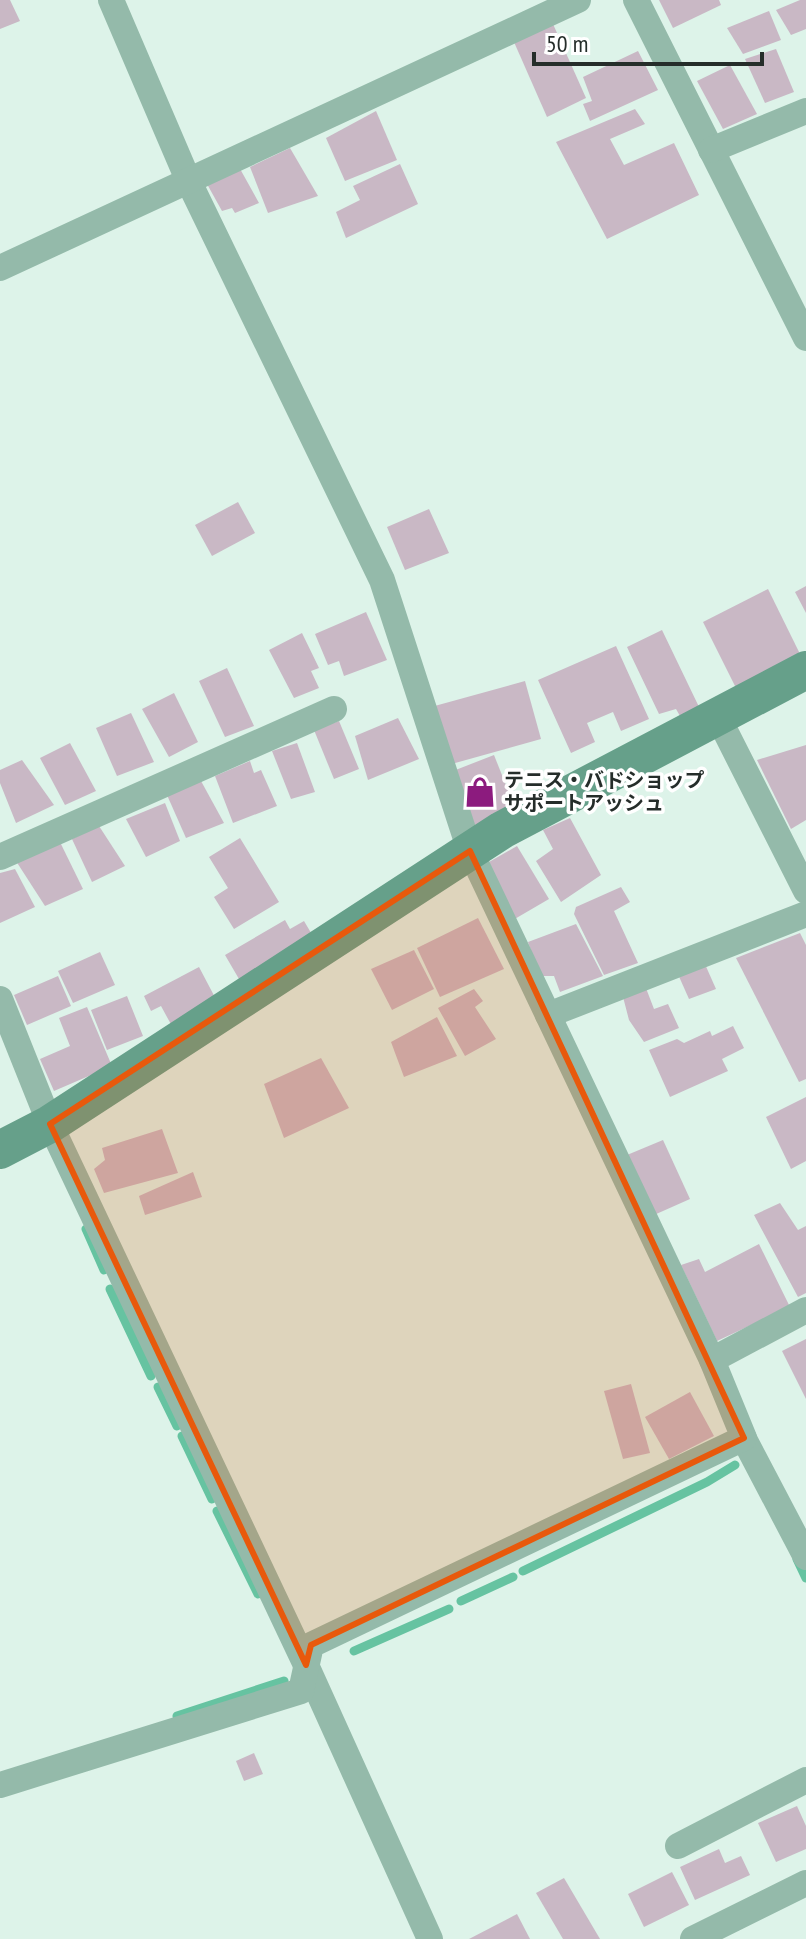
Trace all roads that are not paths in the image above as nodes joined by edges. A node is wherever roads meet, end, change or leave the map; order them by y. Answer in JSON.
{"nodes":[{"id":1,"x":111,"y":0,"type":"edge"},
{"id":2,"x":578,"y":0,"type":"edge"},
{"id":3,"x":636,"y":0,"type":"edge"},
{"id":4,"x":806,"y":111,"type":"edge"},
{"id":5,"x":711,"y":150,"type":"junction"},
{"id":6,"x":189,"y":182,"type":"junction"},
{"id":7,"x":0,"y":268,"type":"edge"},
{"id":8,"x":806,"y":338,"type":"edge"},
{"id":9,"x":806,"y":670,"type":"edge"},
{"id":10,"x":334,"y":709,"type":"dead end"},
{"id":11,"x":718,"y":717,"type":"junction"},
{"id":12,"x":470,"y":851,"type":"junction"},
{"id":13,"x":0,"y":857,"type":"edge"},
{"id":14,"x":806,"y":891,"type":"edge"},
{"id":15,"x":806,"y":914,"type":"edge"},
{"id":16,"x":0,"y":999,"type":"edge"},
{"id":17,"x":548,"y":1015,"type":"junction"},
{"id":18,"x":50,"y":1124,"type":"junction"},
{"id":19,"x":0,"y":1150,"type":"edge"},
{"id":20,"x":806,"y":1310,"type":"edge"},
{"id":21,"x":712,"y":1360,"type":"junction"},
{"id":22,"x":742,"y":1435,"type":"junction"},
{"id":23,"x":806,"y":1557,"type":"edge"},
{"id":24,"x":306,"y":1665,"type":"junction"},
{"id":25,"x":806,"y":1780,"type":"edge"},
{"id":26,"x":0,"y":1785,"type":"edge"},
{"id":27,"x":678,"y":1846,"type":"dead end"},
{"id":28,"x":806,"y":1883,"type":"edge"},
{"id":29,"x":430,"y":1939,"type":"edge"},
{"id":30,"x":693,"y":1939,"type":"edge"}],
"edges":[{"from":1,"to":6,"type":"street"},
{"from":2,"to":6,"type":"street"},
{"from":3,"to":5,"type":"street"},
{"from":4,"to":5,"type":"street"},
{"from":5,"to":8,"type":"street"},
{"from":6,"to":7,"type":"street"},
{"from":6,"to":12,"type":"street"},
{"from":9,"to":11,"type":"street"},
{"from":10,"to":13,"type":"street"},
{"from":11,"to":12,"type":"street"},
{"from":11,"to":14,"type":"street"},
{"from":12,"to":17,"type":"street"},
{"from":12,"to":18,"type":"street"},
{"from":15,"to":17,"type":"street"},
{"from":16,"to":18,"type":"street"},
{"from":17,"to":21,"type":"street"},
{"from":18,"to":19,"type":"street"},
{"from":18,"to":24,"type":"street"},
{"from":20,"to":21,"type":"street"},
{"from":21,"to":22,"type":"street"},
{"from":22,"to":23,"type":"street"},
{"from":22,"to":24,"type":"street"},
{"from":24,"to":26,"type":"street"},
{"from":24,"to":29,"type":"street"},
{"from":25,"to":27,"type":"street"},
{"from":28,"to":30,"type":"street"}]}
